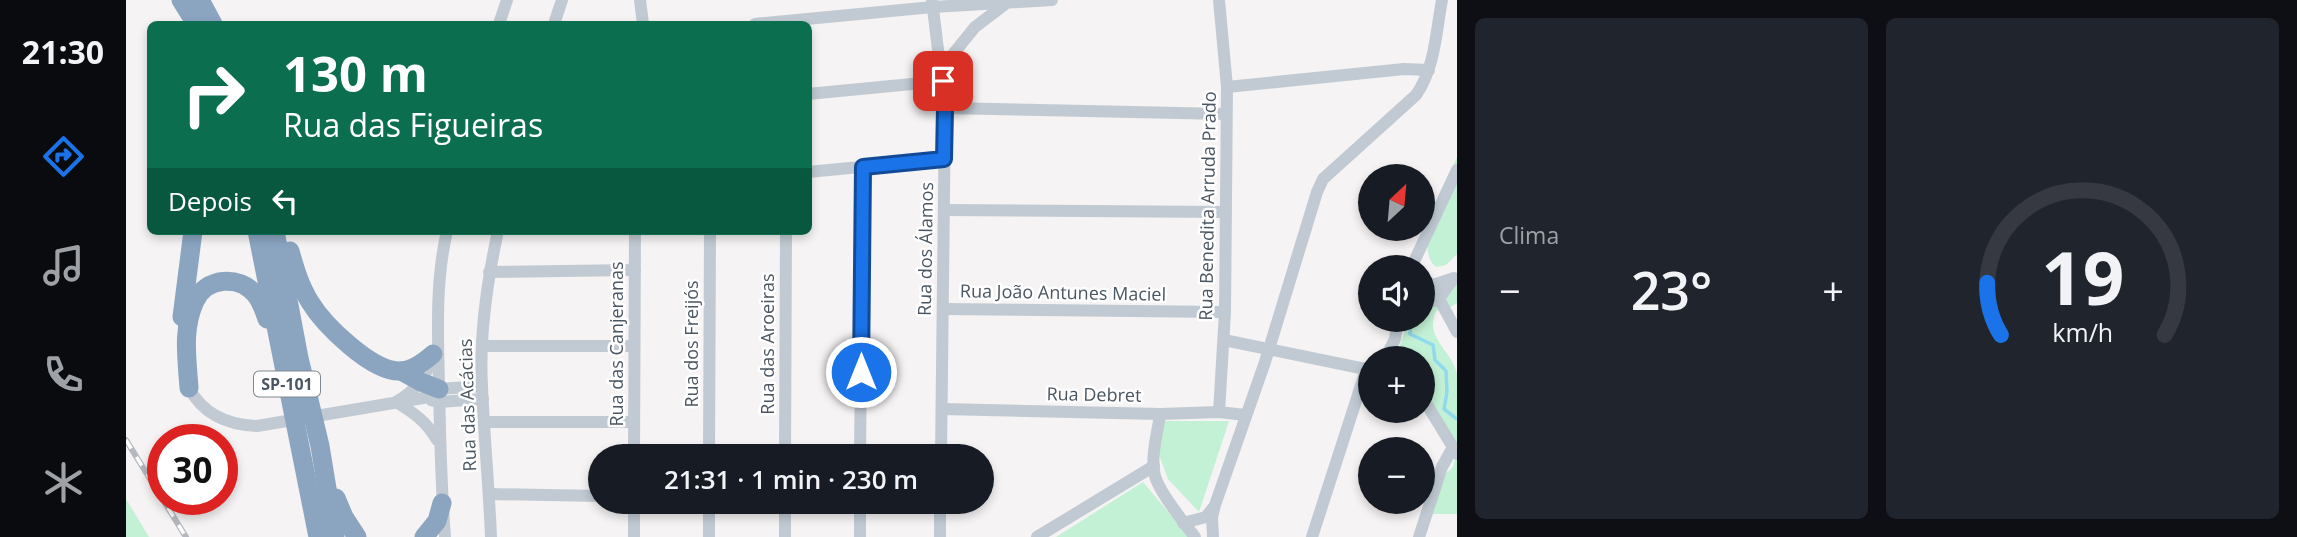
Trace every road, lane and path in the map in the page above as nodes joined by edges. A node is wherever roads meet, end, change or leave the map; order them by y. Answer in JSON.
{"nodes":[{"id":1,"x":181,"y":0,"type":"edge"},
{"id":2,"x":200,"y":0,"type":"edge"},
{"id":3,"x":507,"y":0,"type":"edge"},
{"id":4,"x":562,"y":0,"type":"edge"},
{"id":5,"x":640,"y":0,"type":"edge"},
{"id":6,"x":1052,"y":0,"type":"edge"},
{"id":7,"x":1219,"y":0,"type":"edge"},
{"id":8,"x":1442,"y":0,"type":"edge"},
{"id":9,"x":933,"y":4,"type":"edge"},
{"id":10,"x":1004,"y":5,"type":"junction"},
{"id":11,"x":194,"y":21,"type":"edge"},
{"id":12,"x":211,"y":21,"type":"edge"},
{"id":13,"x":500,"y":21,"type":"edge"},
{"id":14,"x":555,"y":21,"type":"edge"},
{"id":15,"x":643,"y":21,"type":"edge"},
{"id":16,"x":782,"y":21,"type":"edge"},
{"id":17,"x":1430,"y":69,"type":"junction"},
{"id":18,"x":942,"y":75,"type":"junction"},
{"id":19,"x":1227,"y":87,"type":"junction"},
{"id":20,"x":812,"y":93,"type":"edge"},
{"id":21,"x":945,"y":108,"type":"junction"},
{"id":22,"x":1226,"y":114,"type":"junction"},
{"id":23,"x":944,"y":159,"type":"junction"},
{"id":24,"x":863,"y":167,"type":"junction"},
{"id":25,"x":1457,"y":170,"type":"edge"},
{"id":26,"x":812,"y":172,"type":"edge"},
{"id":27,"x":944,"y":210,"type":"junction"},
{"id":28,"x":1225,"y":212,"type":"junction"},
{"id":29,"x":193,"y":235,"type":"edge"},
{"id":30,"x":258,"y":235,"type":"edge"},
{"id":31,"x":276,"y":235,"type":"edge"},
{"id":32,"x":285,"y":235,"type":"edge"},
{"id":33,"x":446,"y":235,"type":"edge"},
{"id":34,"x":497,"y":235,"type":"edge"},
{"id":35,"x":635,"y":235,"type":"edge"},
{"id":36,"x":710,"y":235,"type":"edge"},
{"id":37,"x":786,"y":235,"type":"edge"},
{"id":38,"x":1417,"y":255,"type":"edge"},
{"id":39,"x":635,"y":270,"type":"junction"},
{"id":40,"x":489,"y":272,"type":"junction"},
{"id":41,"x":1456,"y":276,"type":"edge"},
{"id":42,"x":1435,"y":281,"type":"edge"},
{"id":43,"x":1435,"y":295,"type":"edge"},
{"id":44,"x":1438,"y":300,"type":"junction"},
{"id":45,"x":1435,"y":301,"type":"edge"},
{"id":46,"x":943,"y":309,"type":"junction"},
{"id":47,"x":1225,"y":312,"type":"junction"},
{"id":48,"x":1396,"y":332,"type":"edge"},
{"id":49,"x":1457,"y":332,"type":"edge"},
{"id":50,"x":1395,"y":339,"type":"junction"},
{"id":51,"x":1224,"y":340,"type":"junction"},
{"id":52,"x":435,"y":346,"type":"junction"},
{"id":53,"x":482,"y":346,"type":"junction"},
{"id":54,"x":634,"y":346,"type":"junction"},
{"id":55,"x":1392,"y":346,"type":"edge"},
{"id":56,"x":1396,"y":346,"type":"edge"},
{"id":57,"x":1268,"y":349,"type":"junction"},
{"id":58,"x":281,"y":357,"type":"junction"},
{"id":59,"x":1358,"y":367,"type":"edge"},
{"id":60,"x":401,"y":371,"type":"junction"},
{"id":61,"x":189,"y":388,"type":"junction"},
{"id":62,"x":430,"y":393,"type":"junction"},
{"id":63,"x":482,"y":393,"type":"junction"},
{"id":64,"x":1358,"y":401,"type":"edge"},
{"id":65,"x":396,"y":402,"type":"junction"},
{"id":66,"x":942,"y":409,"type":"junction"},
{"id":67,"x":1219,"y":412,"type":"junction"},
{"id":68,"x":1160,"y":414,"type":"junction"},
{"id":69,"x":1245,"y":415,"type":"junction"},
{"id":70,"x":1435,"y":418,"type":"edge"},
{"id":71,"x":485,"y":422,"type":"junction"},
{"id":72,"x":634,"y":422,"type":"junction"},
{"id":73,"x":439,"y":444,"type":"junction"},
{"id":74,"x":634,"y":444,"type":"edge"},
{"id":75,"x":709,"y":444,"type":"edge"},
{"id":76,"x":785,"y":444,"type":"edge"},
{"id":77,"x":860,"y":444,"type":"edge"},
{"id":78,"x":941,"y":444,"type":"edge"},
{"id":79,"x":320,"y":446,"type":"junction"},
{"id":80,"x":1455,"y":450,"type":"edge"},
{"id":81,"x":1154,"y":466,"type":"junction"},
{"id":82,"x":489,"y":494,"type":"junction"},
{"id":83,"x":588,"y":496,"type":"edge"},
{"id":84,"x":442,"y":503,"type":"junction"},
{"id":85,"x":1215,"y":505,"type":"junction"},
{"id":86,"x":634,"y":514,"type":"edge"},
{"id":87,"x":709,"y":514,"type":"edge"},
{"id":88,"x":785,"y":514,"type":"edge"},
{"id":89,"x":860,"y":514,"type":"edge"},
{"id":90,"x":940,"y":514,"type":"edge"},
{"id":91,"x":1183,"y":523,"type":"junction"},
{"id":92,"x":318,"y":537,"type":"edge"},
{"id":93,"x":335,"y":537,"type":"edge"},
{"id":94,"x":357,"y":537,"type":"edge"},
{"id":95,"x":424,"y":537,"type":"edge"},
{"id":96,"x":446,"y":537,"type":"edge"},
{"id":97,"x":491,"y":537,"type":"edge"},
{"id":98,"x":634,"y":537,"type":"edge"},
{"id":99,"x":709,"y":537,"type":"edge"},
{"id":100,"x":785,"y":537,"type":"edge"},
{"id":101,"x":860,"y":537,"type":"edge"},
{"id":102,"x":940,"y":537,"type":"edge"},
{"id":103,"x":1037,"y":537,"type":"edge"},
{"id":104,"x":1195,"y":537,"type":"edge"},
{"id":105,"x":1213,"y":537,"type":"edge"},
{"id":106,"x":1312,"y":537,"type":"edge"},
{"id":107,"x":1419,"y":537,"type":"edge"}],
"edges":[{"from":1,"to":11,"type":"highway"},
{"from":2,"to":12,"type":"highway"},
{"from":3,"to":13,"type":"street"},
{"from":4,"to":14,"type":"street"},
{"from":5,"to":15,"type":"street"},
{"from":6,"to":10,"type":"street"},
{"from":7,"to":19,"type":"street","name":"Rua Benedita Arruda Prado"},
{"from":8,"to":17,"type":"street"},
{"from":9,"to":10,"type":"street"},
{"from":9,"to":16,"type":"street"},
{"from":9,"to":18,"type":"street","name":"Rua dos Álamos"},
{"from":10,"to":18,"type":"street"},
{"from":17,"to":19,"type":"street"},
{"from":17,"to":57,"type":"street"},
{"from":18,"to":20,"type":"street"},
{"from":18,"to":21,"type":"street","name":"Rua dos Álamos"},
{"from":19,"to":22,"type":"street","name":"Rua Benedita Arruda Prado"},
{"from":21,"to":22,"type":"street"},
{"from":21,"to":23,"type":"street","name":"Rua dos Álamos"},
{"from":22,"to":28,"type":"street","name":"Rua Benedita Arruda Prado"},
{"from":23,"to":24,"type":"street"},
{"from":23,"to":27,"type":"street","name":"Rua dos Álamos"},
{"from":24,"to":26,"type":"street"},
{"from":24,"to":77,"type":"street"},
{"from":25,"to":38,"type":"street"},
{"from":27,"to":28,"type":"street"},
{"from":27,"to":46,"type":"street","name":"Rua dos Álamos"},
{"from":28,"to":47,"type":"street","name":"Rua Benedita Arruda Prado"},
{"from":29,"to":61,"type":"highway"},
{"from":30,"to":58,"type":"highway","number":"SP-101"},
{"from":31,"to":79,"type":"highway","number":"SP-101"},
{"from":32,"to":60,"type":"highway"},
{"from":33,"to":52,"type":"street"},
{"from":34,"to":40,"type":"street","name":"Rua das Acácias"},
{"from":35,"to":39,"type":"street","name":"Rua das Canjeranas"},
{"from":36,"to":75,"type":"street","name":"Rua dos Freijós"},
{"from":37,"to":76,"type":"street","name":"Rua das Aroeiras"},
{"from":39,"to":40,"type":"street"},
{"from":39,"to":54,"type":"street","name":"Rua das Canjeranas"},
{"from":40,"to":53,"type":"street","name":"Rua das Acácias"},
{"from":41,"to":42,"type":"street"},
{"from":41,"to":44,"type":"street"},
{"from":43,"to":44,"type":"street"},
{"from":44,"to":45,"type":"street"},
{"from":44,"to":49,"type":"street"},
{"from":46,"to":47,"type":"street","name":"Rua João Antunes Maciel"},
{"from":46,"to":66,"type":"street","name":"Rua dos Álamos"},
{"from":47,"to":51,"type":"street","name":"Rua Benedita Arruda Prado"},
{"from":48,"to":50,"type":"street"},
{"from":50,"to":55,"type":"street"},
{"from":50,"to":56,"type":"street"},
{"from":51,"to":57,"type":"street"},
{"from":51,"to":67,"type":"street","name":"Rua Benedita Arruda Prado"},
{"from":52,"to":60,"type":"highway"},
{"from":52,"to":62,"type":"street"},
{"from":52,"to":62,"type":"street"},
{"from":53,"to":54,"type":"street"},
{"from":53,"to":63,"type":"street","name":"Rua das Acácias"},
{"from":54,"to":72,"type":"street","name":"Rua das Canjeranas"},
{"from":57,"to":59,"type":"street"},
{"from":57,"to":69,"type":"street"},
{"from":58,"to":61,"type":"highway"},
{"from":58,"to":92,"type":"highway","number":"SP-101"},
{"from":60,"to":62,"type":"highway"},
{"from":61,"to":65,"type":"street"},
{"from":62,"to":63,"type":"street"},
{"from":62,"to":65,"type":"street"},
{"from":62,"to":73,"type":"street"},
{"from":63,"to":71,"type":"street","name":"Rua das Acácias"},
{"from":64,"to":106,"type":"street"},
{"from":65,"to":73,"type":"street"},
{"from":66,"to":68,"type":"street","name":"Rua Debret"},
{"from":66,"to":78,"type":"street","name":"Rua dos Álamos"},
{"from":67,"to":68,"type":"street","name":"Rua Debret"},
{"from":67,"to":69,"type":"street","name":"Rua Debret"},
{"from":68,"to":81,"type":"street"},
{"from":69,"to":85,"type":"street"},
{"from":70,"to":80,"type":"street"},
{"from":71,"to":72,"type":"street"},
{"from":71,"to":82,"type":"street","name":"Rua das Acácias"},
{"from":72,"to":74,"type":"street","name":"Rua das Canjeranas"},
{"from":73,"to":84,"type":"street"},
{"from":79,"to":93,"type":"highway","number":"SP-101"},
{"from":79,"to":94,"type":"highway"},
{"from":80,"to":107,"type":"street"},
{"from":81,"to":91,"type":"street"},
{"from":81,"to":103,"type":"street"},
{"from":82,"to":83,"type":"street"},
{"from":82,"to":97,"type":"street","name":"Rua das Acácias"},
{"from":84,"to":95,"type":"highway"},
{"from":84,"to":96,"type":"street"},
{"from":85,"to":91,"type":"street"},
{"from":85,"to":105,"type":"street"},
{"from":86,"to":98,"type":"street"},
{"from":87,"to":99,"type":"street"},
{"from":88,"to":100,"type":"street"},
{"from":89,"to":101,"type":"street"},
{"from":90,"to":102,"type":"street"},
{"from":91,"to":104,"type":"street"}]}
